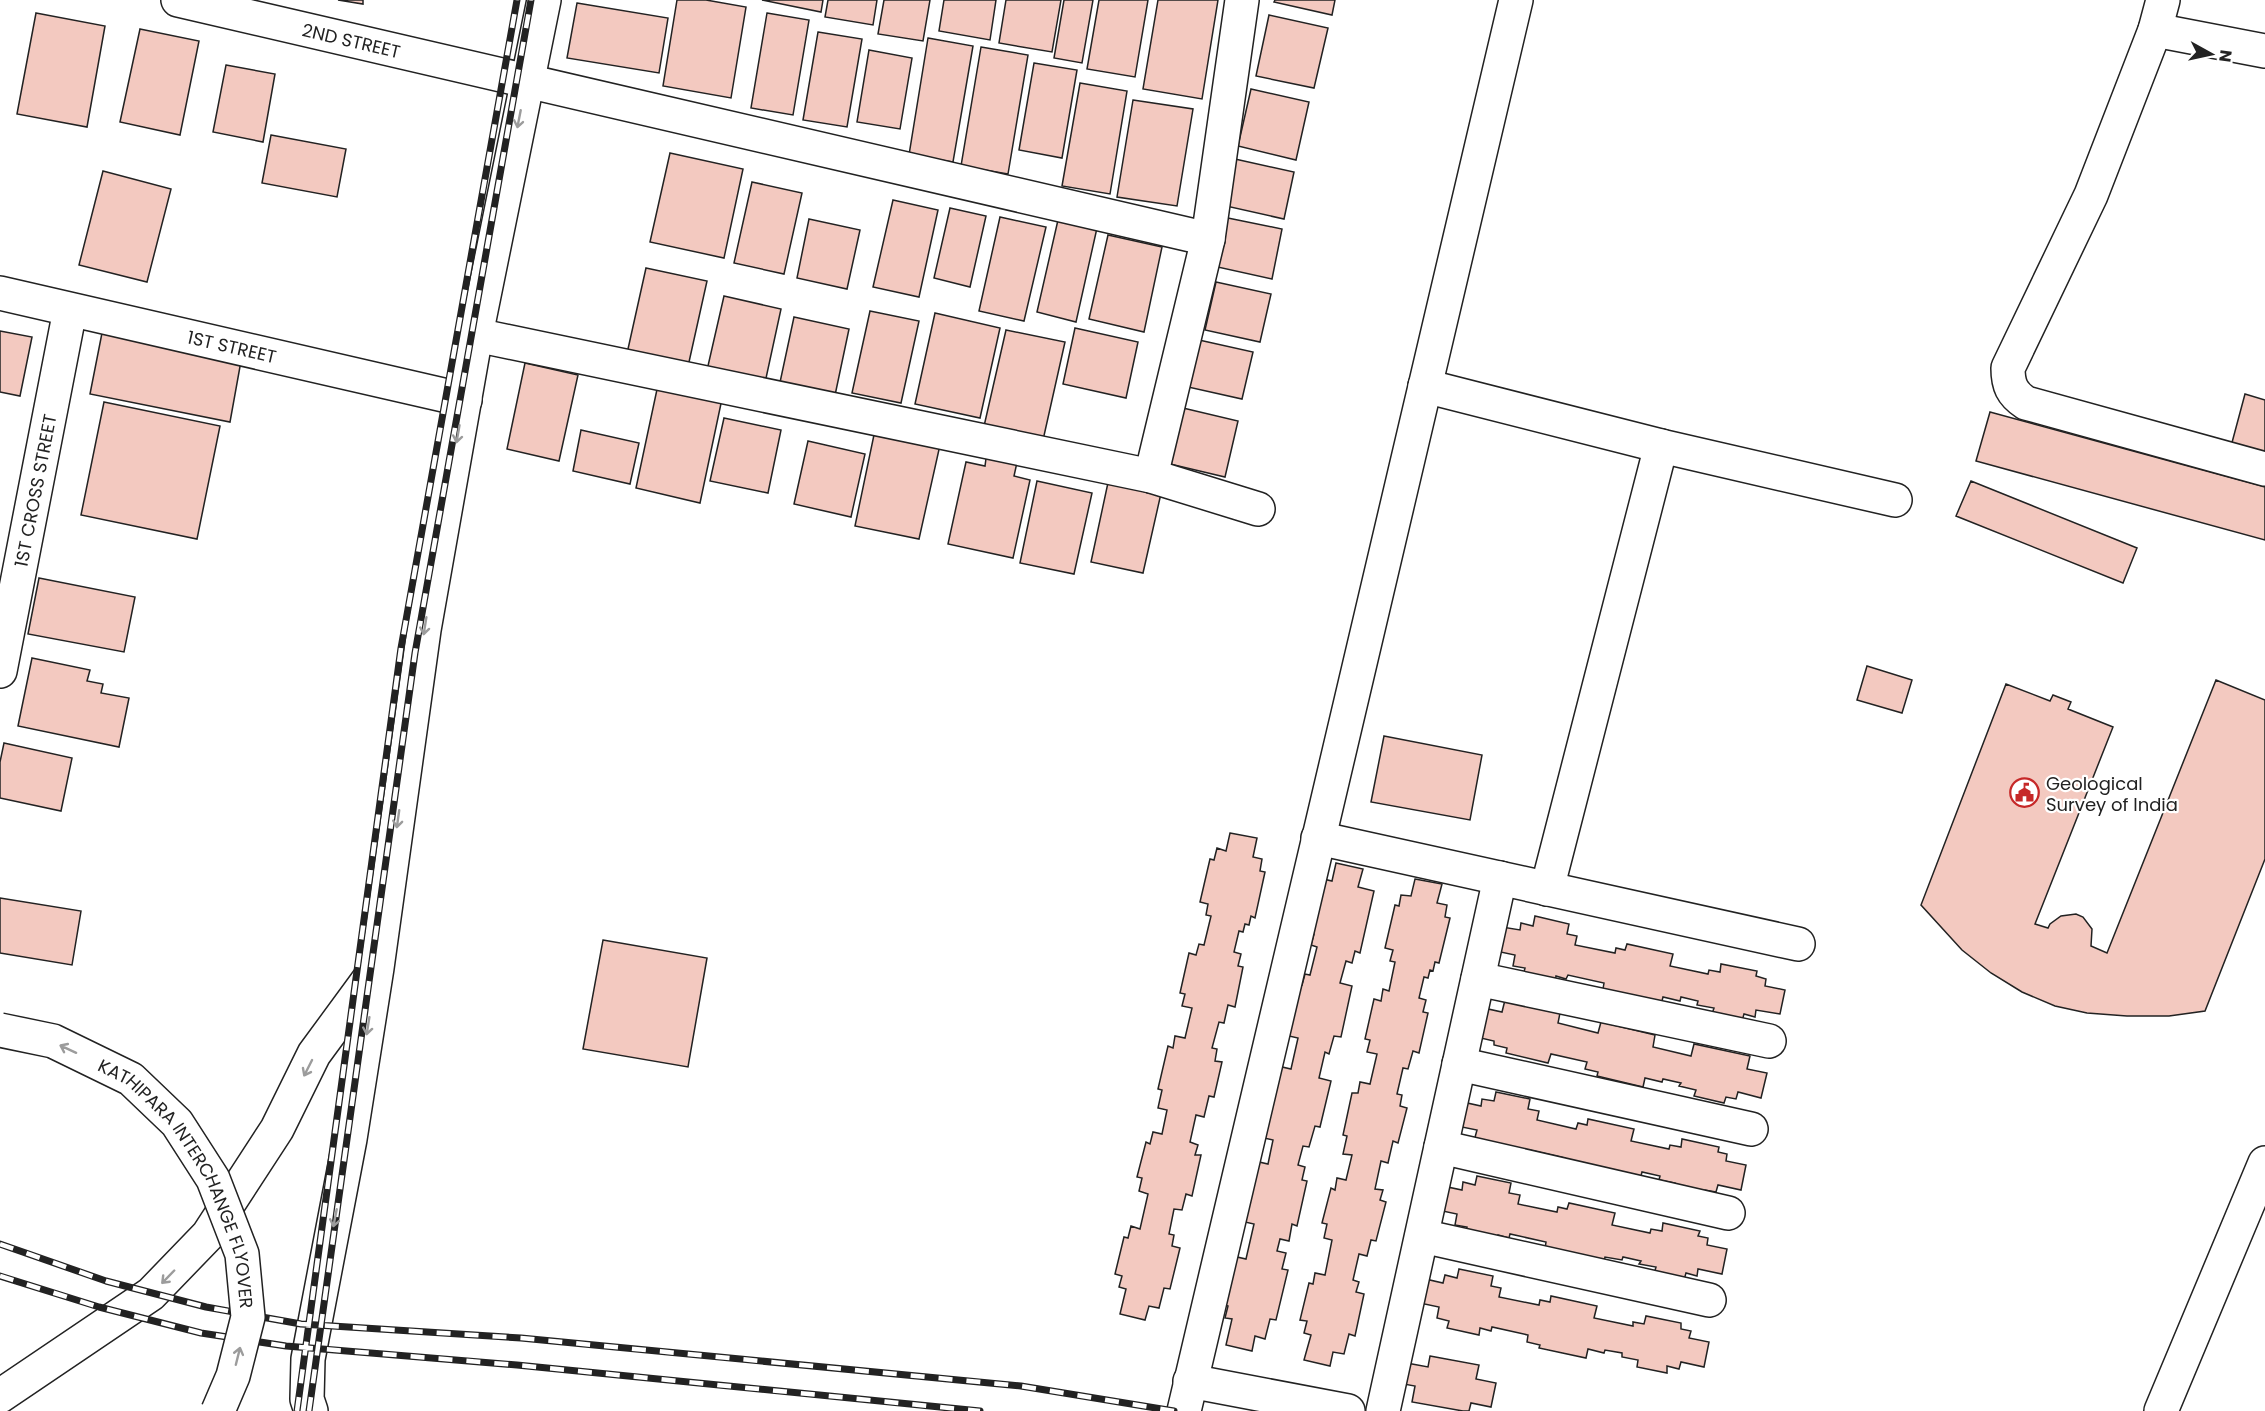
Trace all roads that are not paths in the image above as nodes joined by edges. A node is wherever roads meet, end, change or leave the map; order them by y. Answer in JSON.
{"nodes":[{"id":1,"x":178,"y":0,"type":"edge"},
{"id":2,"x":544,"y":0,"type":"edge"},
{"id":3,"x":1242,"y":0,"type":"edge"},
{"id":4,"x":1515,"y":0,"type":"edge"},
{"id":5,"x":2159,"y":15,"type":"edge"},
{"id":6,"x":2265,"y":51,"type":"edge"},
{"id":7,"x":527,"y":80,"type":"junction"},
{"id":8,"x":1208,"y":239,"type":"junction"},
{"id":9,"x":0,"y":293,"type":"edge"},
{"id":10,"x":70,"y":309,"type":"junction"},
{"id":11,"x":476,"y":334,"type":"junction"},
{"id":12,"x":1425,"y":386,"type":"junction"},
{"id":13,"x":465,"y":400,"type":"junction"},
{"id":14,"x":1661,"y":446,"type":"junction"},
{"id":15,"x":2265,"y":469,"type":"edge"},
{"id":16,"x":1151,"y":476,"type":"junction"},
{"id":17,"x":1895,"y":500,"type":"dead end"},
{"id":18,"x":1258,"y":509,"type":"dead end"},
{"id":19,"x":0,"y":671,"type":"edge"},
{"id":20,"x":1318,"y":838,"type":"junction"},
{"id":21,"x":1500,"y":878,"type":"junction"},
{"id":22,"x":1547,"y":889,"type":"junction"},
{"id":23,"x":1798,"y":944,"type":"dead end"},
{"id":24,"x":377,"y":968,"type":"junction"},
{"id":25,"x":1478,"y":979,"type":"junction"},
{"id":26,"x":0,"y":1030,"type":"edge"},
{"id":27,"x":1769,"y":1041,"type":"dead end"},
{"id":28,"x":1459,"y":1064,"type":"junction"},
{"id":29,"x":1751,"y":1129,"type":"dead end"},
{"id":30,"x":1441,"y":1147,"type":"junction"},
{"id":31,"x":2265,"y":1163,"type":"edge"},
{"id":32,"x":1728,"y":1213,"type":"dead end"},
{"id":33,"x":1422,"y":1236,"type":"junction"},
{"id":34,"x":1709,"y":1300,"type":"dead end"},
{"id":35,"x":0,"y":1396,"type":"edge"},
{"id":36,"x":1187,"y":1396,"type":"edge"},
{"id":37,"x":218,"y":1411,"type":"edge"},
{"id":38,"x":311,"y":1411,"type":"edge"},
{"id":39,"x":1348,"y":1411,"type":"edge"},
{"id":40,"x":1383,"y":1411,"type":"edge"},
{"id":41,"x":2161,"y":1411,"type":"edge"}],
"edges":[{"from":1,"to":7,"type":"street","name":"2ND STREET"},
{"from":2,"to":7,"type":"street"},
{"from":3,"to":8,"type":"street"},
{"from":4,"to":12,"type":"street"},
{"from":5,"to":6,"type":"street"},
{"from":5,"to":15,"type":"street"},
{"from":7,"to":8,"type":"street","name":"2ND STREET"},
{"from":7,"to":11,"type":"street","one_way":true},
{"from":8,"to":16,"type":"street"},
{"from":9,"to":10,"type":"street","name":"1ST STREET"},
{"from":10,"to":13,"type":"street","name":"1ST STREET"},
{"from":10,"to":19,"type":"street","name":"1ST CROSS STREET"},
{"from":11,"to":13,"type":"street"},
{"from":11,"to":16,"type":"street"},
{"from":12,"to":14,"type":"street"},
{"from":12,"to":20,"type":"street"},
{"from":13,"to":24,"type":"street","one_way":true},
{"from":14,"to":17,"type":"street"},
{"from":14,"to":22,"type":"street"},
{"from":16,"to":18,"type":"street"},
{"from":20,"to":21,"type":"street"},
{"from":20,"to":36,"type":"street"},
{"from":21,"to":22,"type":"street"},
{"from":21,"to":25,"type":"street"},
{"from":22,"to":23,"type":"street"},
{"from":24,"to":35,"type":"street","one_way":true},
{"from":24,"to":38,"type":"street","one_way":true},
{"from":25,"to":27,"type":"street"},
{"from":25,"to":28,"type":"street"},
{"from":37,"to":26,"type":"street","name":"KATHIPARA INTERCHANGE FLYOVER","one_way":true,"bridge":true},
{"from":28,"to":29,"type":"street"},
{"from":28,"to":30,"type":"street"},
{"from":30,"to":32,"type":"street"},
{"from":30,"to":33,"type":"street"},
{"from":31,"to":41,"type":"street"},
{"from":33,"to":34,"type":"street"},
{"from":33,"to":40,"type":"street"},
{"from":36,"to":39,"type":"street"}]}
